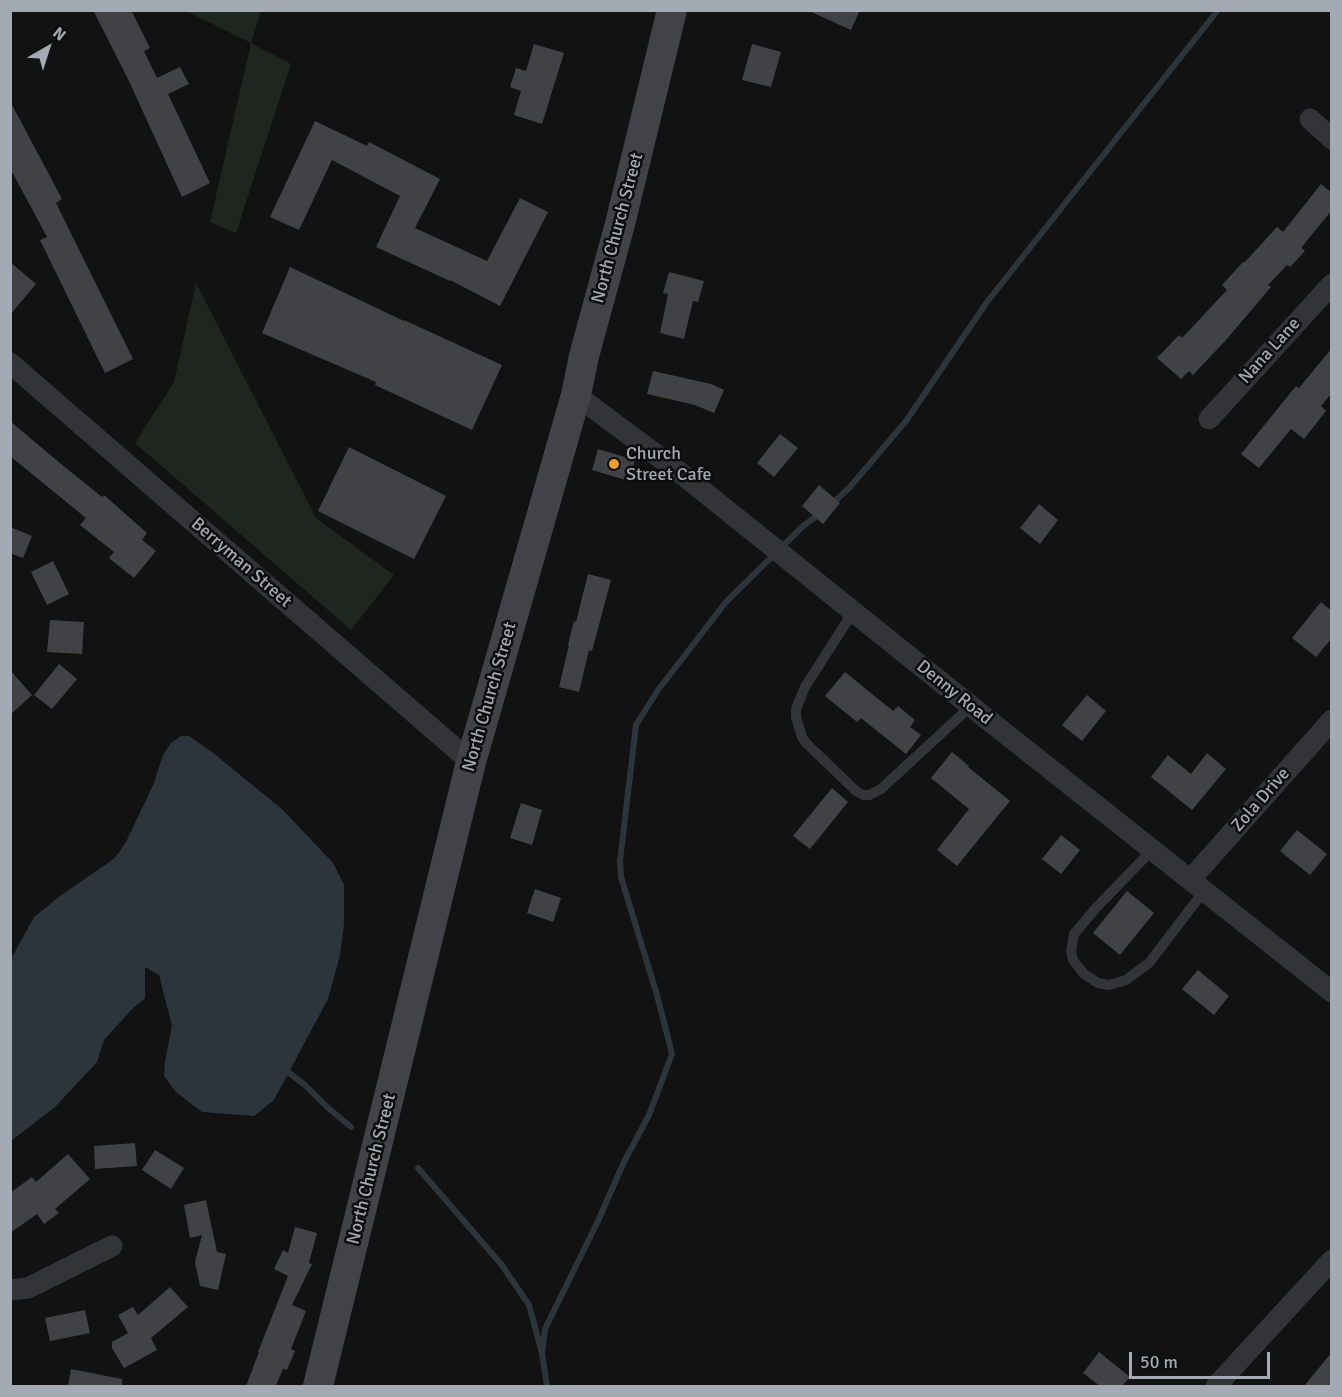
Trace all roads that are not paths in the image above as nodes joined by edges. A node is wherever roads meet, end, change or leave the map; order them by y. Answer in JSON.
{"nodes":[{"id":1,"x":672,"y":10,"type":"edge"},
{"id":2,"x":1310,"y":119,"type":"dead end"},
{"id":3,"x":1332,"y":139,"type":"edge"},
{"id":4,"x":1332,"y":284,"type":"edge"},
{"id":5,"x":10,"y":363,"type":"edge"},
{"id":6,"x":576,"y":395,"type":"junction"},
{"id":7,"x":1209,"y":419,"type":"dead end"},
{"id":8,"x":853,"y":612,"type":"junction"},
{"id":9,"x":971,"y":706,"type":"junction"},
{"id":10,"x":1332,"y":720,"type":"edge"},
{"id":11,"x":471,"y":762,"type":"junction"},
{"id":12,"x":1152,"y":850,"type":"junction"},
{"id":13,"x":1197,"y":885,"type":"junction"},
{"id":14,"x":1332,"y":992,"type":"edge"},
{"id":15,"x":112,"y":1246,"type":"dead end"},
{"id":16,"x":1332,"y":1260,"type":"edge"},
{"id":17,"x":10,"y":1290,"type":"edge"},
{"id":18,"x":318,"y":1386,"type":"edge"},
{"id":19,"x":1216,"y":1386,"type":"edge"}],
"edges":[{"from":1,"to":6,"type":"main road","name":"North Church Street"},
{"from":2,"to":3,"type":"street"},
{"from":4,"to":7,"type":"street","name":"Nana Lane"},
{"from":5,"to":11,"type":"street","name":"Berryman Street"},
{"from":6,"to":8,"type":"street","name":"Denny Road"},
{"from":6,"to":11,"type":"main road","name":"North Church Street"},
{"from":8,"to":9,"type":"street","name":"Denny Road"},
{"from":8,"to":9,"type":"lane"},
{"from":9,"to":12,"type":"street","name":"Denny Road"},
{"from":10,"to":13,"type":"street","name":"Zola Drive"},
{"from":11,"to":18,"type":"main road","name":"North Church Street"},
{"from":12,"to":13,"type":"street","name":"Denny Road"},
{"from":12,"to":13,"type":"lane"},
{"from":13,"to":14,"type":"street","name":"Denny Road"},
{"from":15,"to":17,"type":"street"},
{"from":16,"to":19,"type":"street"}]}
